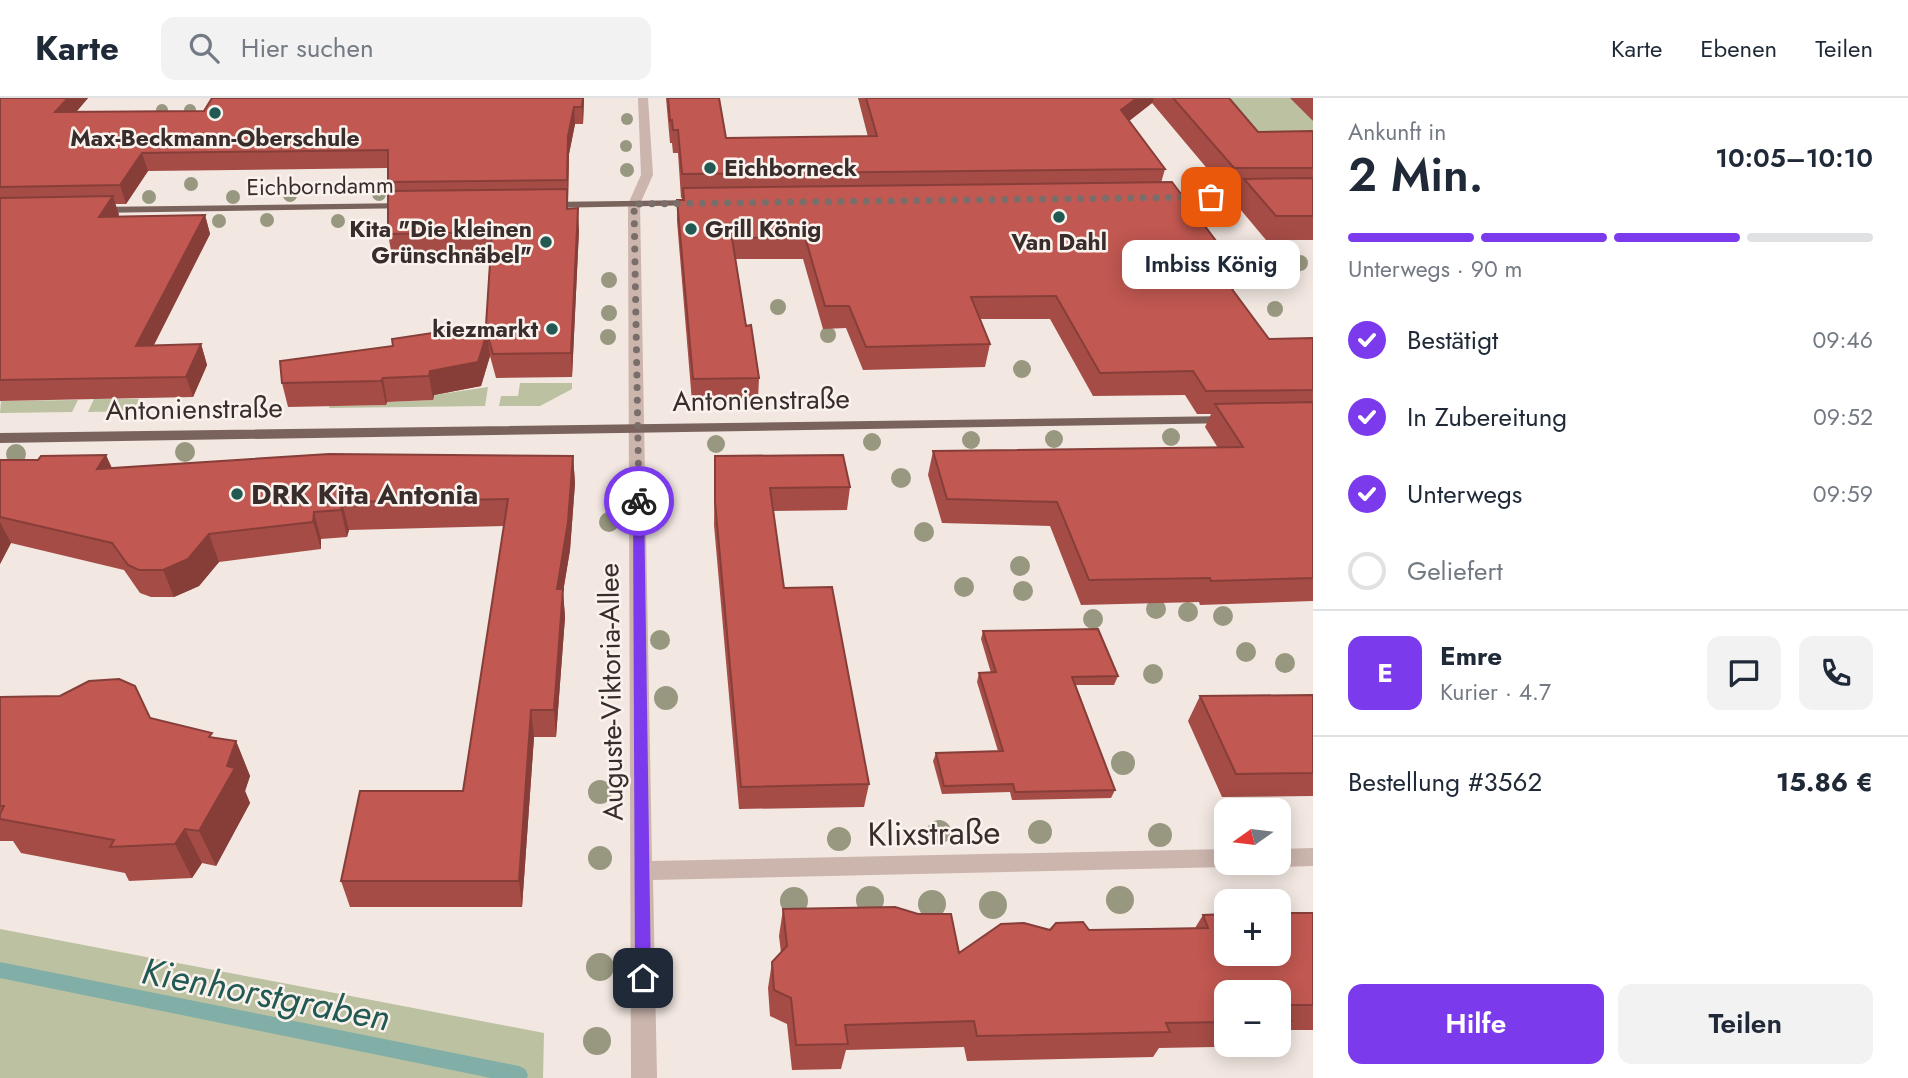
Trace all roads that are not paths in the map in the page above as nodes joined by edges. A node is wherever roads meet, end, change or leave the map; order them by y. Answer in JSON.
{"nodes":[{"id":1,"x":643,"y":98,"type":"edge"},
{"id":2,"x":1273,"y":197,"type":"edge"},
{"id":3,"x":1153,"y":198,"type":"edge"},
{"id":4,"x":711,"y":203,"type":"edge"},
{"id":5,"x":634,"y":204,"type":"junction"},
{"id":6,"x":538,"y":205,"type":"edge"},
{"id":7,"x":429,"y":206,"type":"edge"},
{"id":8,"x":83,"y":210,"type":"edge"},
{"id":9,"x":1253,"y":420,"type":"edge"},
{"id":10,"x":638,"y":428,"type":"junction"},
{"id":11,"x":0,"y":438,"type":"edge"},
{"id":12,"x":1313,"y":857,"type":"edge"},
{"id":13,"x":1292,"y":858,"type":"edge"},
{"id":14,"x":1214,"y":859,"type":"edge"},
{"id":15,"x":642,"y":871,"type":"junction"},
{"id":16,"x":644,"y":1078,"type":"edge"}],
"edges":[{"from":1,"to":5,"type":"street","name":"Auguste-Viktoria-Allee"},
{"from":2,"to":3,"type":"main road"},
{"from":4,"to":5,"type":"main road"},
{"from":5,"to":6,"type":"main road"},
{"from":5,"to":10,"type":"street","name":"Auguste-Viktoria-Allee"},
{"from":7,"to":8,"type":"main road","name":"Eichborndamm"},
{"from":9,"to":10,"type":"main road","name":"Antonienstraße"},
{"from":10,"to":11,"type":"main road","name":"Antonienstraße"},
{"from":10,"to":15,"type":"street","name":"Auguste-Viktoria-Allee"},
{"from":12,"to":13,"type":"street"},
{"from":14,"to":15,"type":"street","name":"Klixstraße"},
{"from":15,"to":16,"type":"street","name":"Auguste-Viktoria-Allee"}]}
